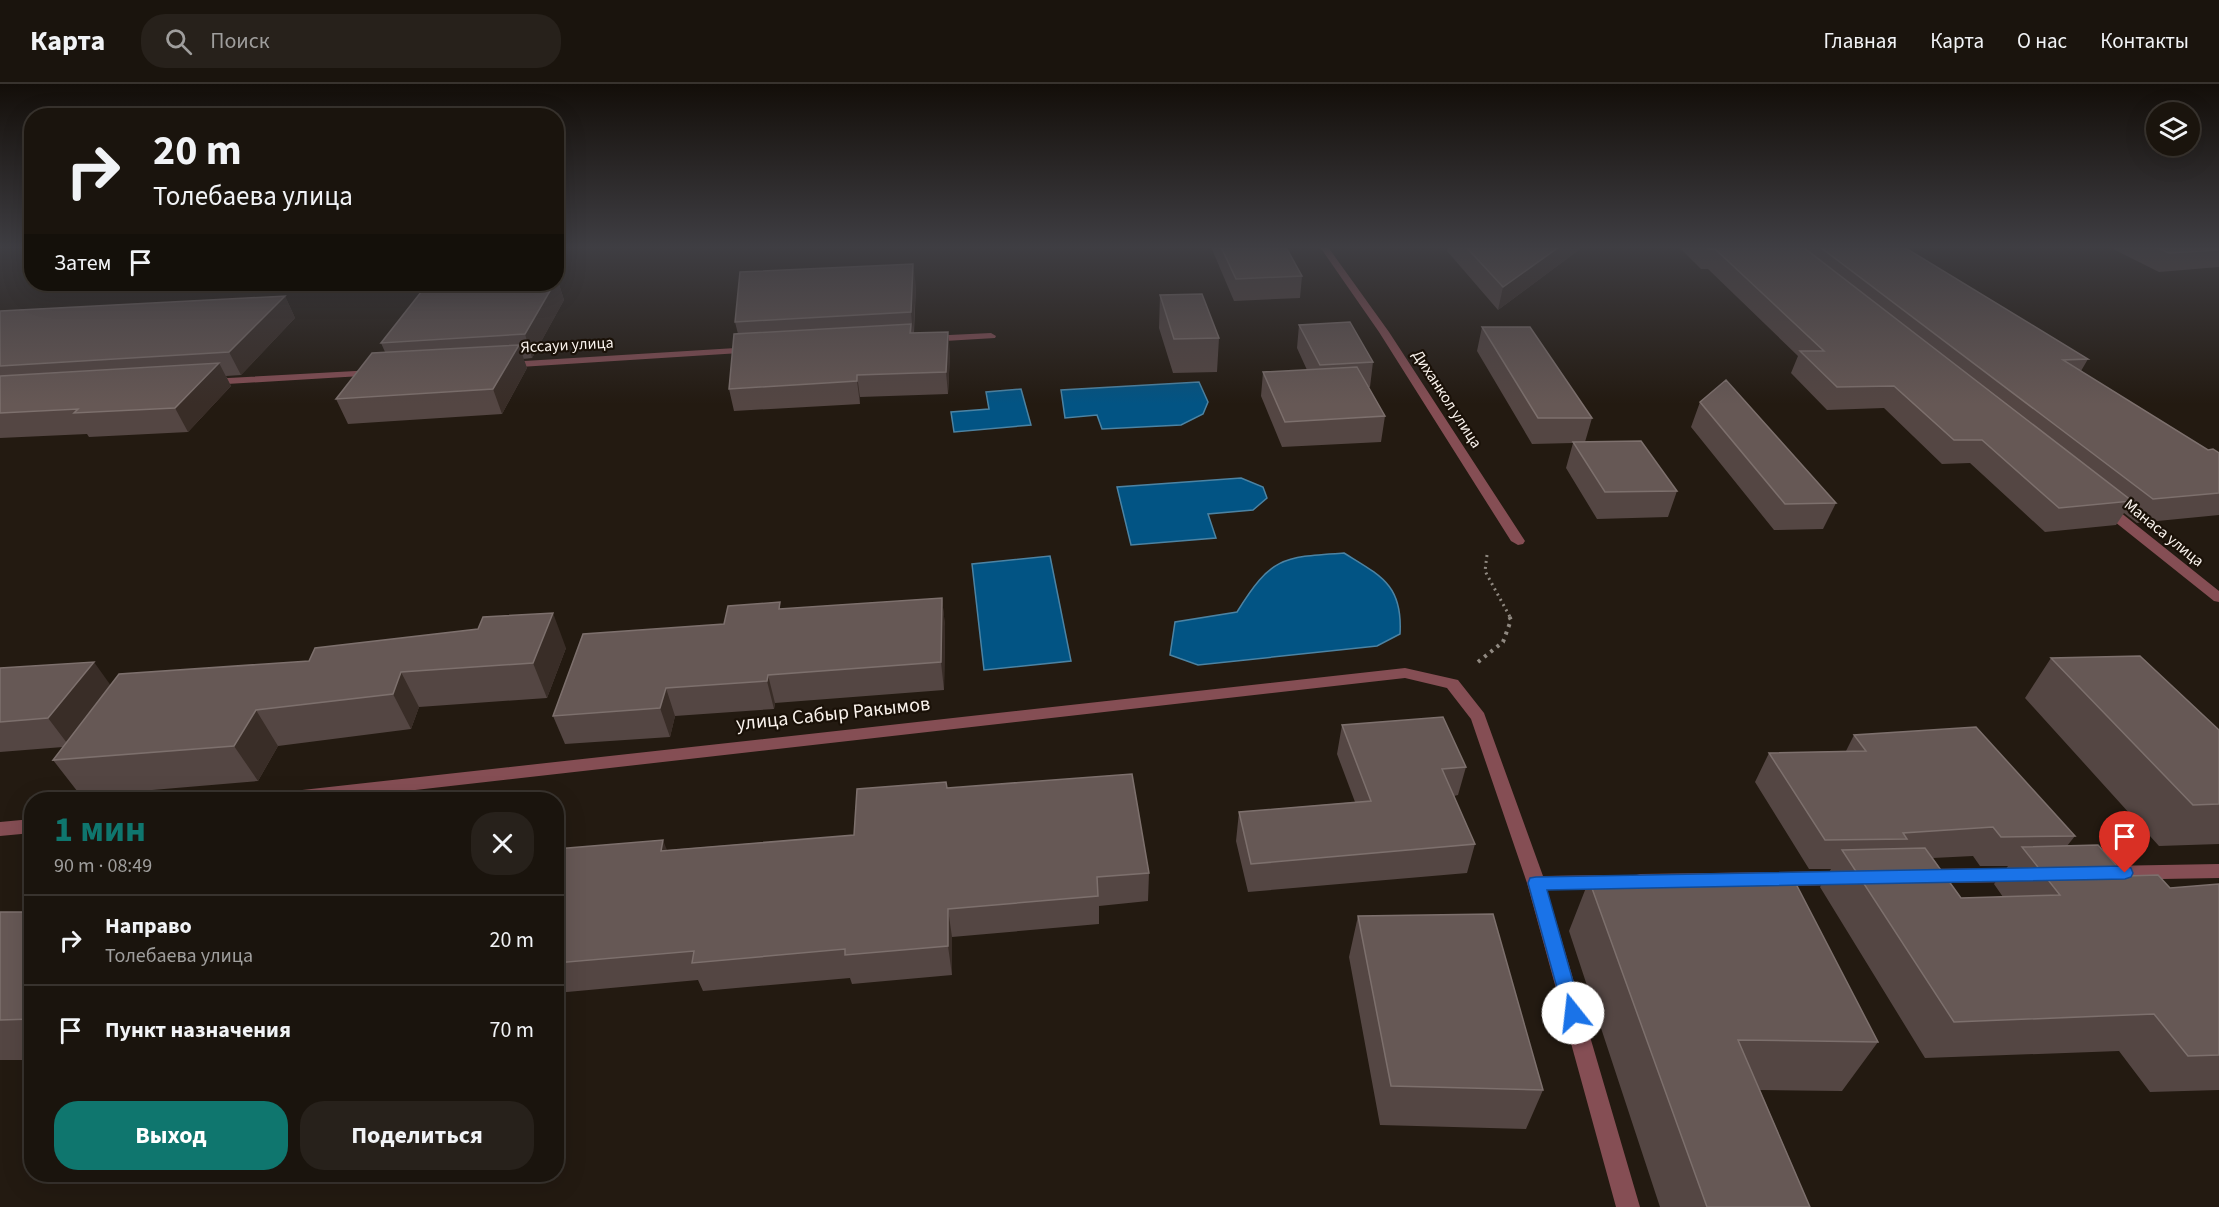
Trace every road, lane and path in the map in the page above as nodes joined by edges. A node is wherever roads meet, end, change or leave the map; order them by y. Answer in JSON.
{"nodes":[{"id":1,"x":1361,"y":299,"type":"edge"},
{"id":2,"x":991,"y":336,"type":"dead end"},
{"id":3,"x":920,"y":340,"type":"edge"},
{"id":4,"x":764,"y":349,"type":"edge"},
{"id":5,"x":490,"y":366,"type":"edge"},
{"id":6,"x":382,"y":372,"type":"edge"},
{"id":7,"x":203,"y":383,"type":"edge"},
{"id":8,"x":2097,"y":501,"type":"edge"},
{"id":9,"x":1518,"y":541,"type":"joint"},
{"id":10,"x":2219,"y":598,"type":"edge"},
{"id":11,"x":1452,"y":684,"type":"junction"},
{"id":12,"x":338,"y":792,"type":"edge"},
{"id":13,"x":24,"y":827,"type":"edge"},
{"id":14,"x":0,"y":829,"type":"edge"},
{"id":15,"x":2219,"y":871,"type":"edge"},
{"id":16,"x":2039,"y":874,"type":"edge"},
{"id":17,"x":2087,"y":874,"type":"edge"},
{"id":18,"x":1908,"y":877,"type":"edge"},
{"id":19,"x":1860,"y":878,"type":"edge"},
{"id":20,"x":1536,"y":883,"type":"junction"},
{"id":21,"x":1628,"y":1207,"type":"edge"}],
"edges":[{"from":1,"to":9,"type":"street","name":"Диханкол улица"},
{"from":2,"to":3,"type":"street"},
{"from":4,"to":5,"type":"street","name":"Яссауи улица"},
{"from":6,"to":7,"type":"street"},
{"from":8,"to":10,"type":"street","name":"Манаса улица"},
{"from":9,"to":11,"type":"path"},
{"from":11,"to":12,"type":"street","name":"улица Сабыр Ракымов"},
{"from":11,"to":20,"type":"street"},
{"from":13,"to":14,"type":"street"},
{"from":15,"to":17,"type":"street"},
{"from":16,"to":18,"type":"street"},
{"from":19,"to":20,"type":"street"},
{"from":20,"to":21,"type":"street"}]}
